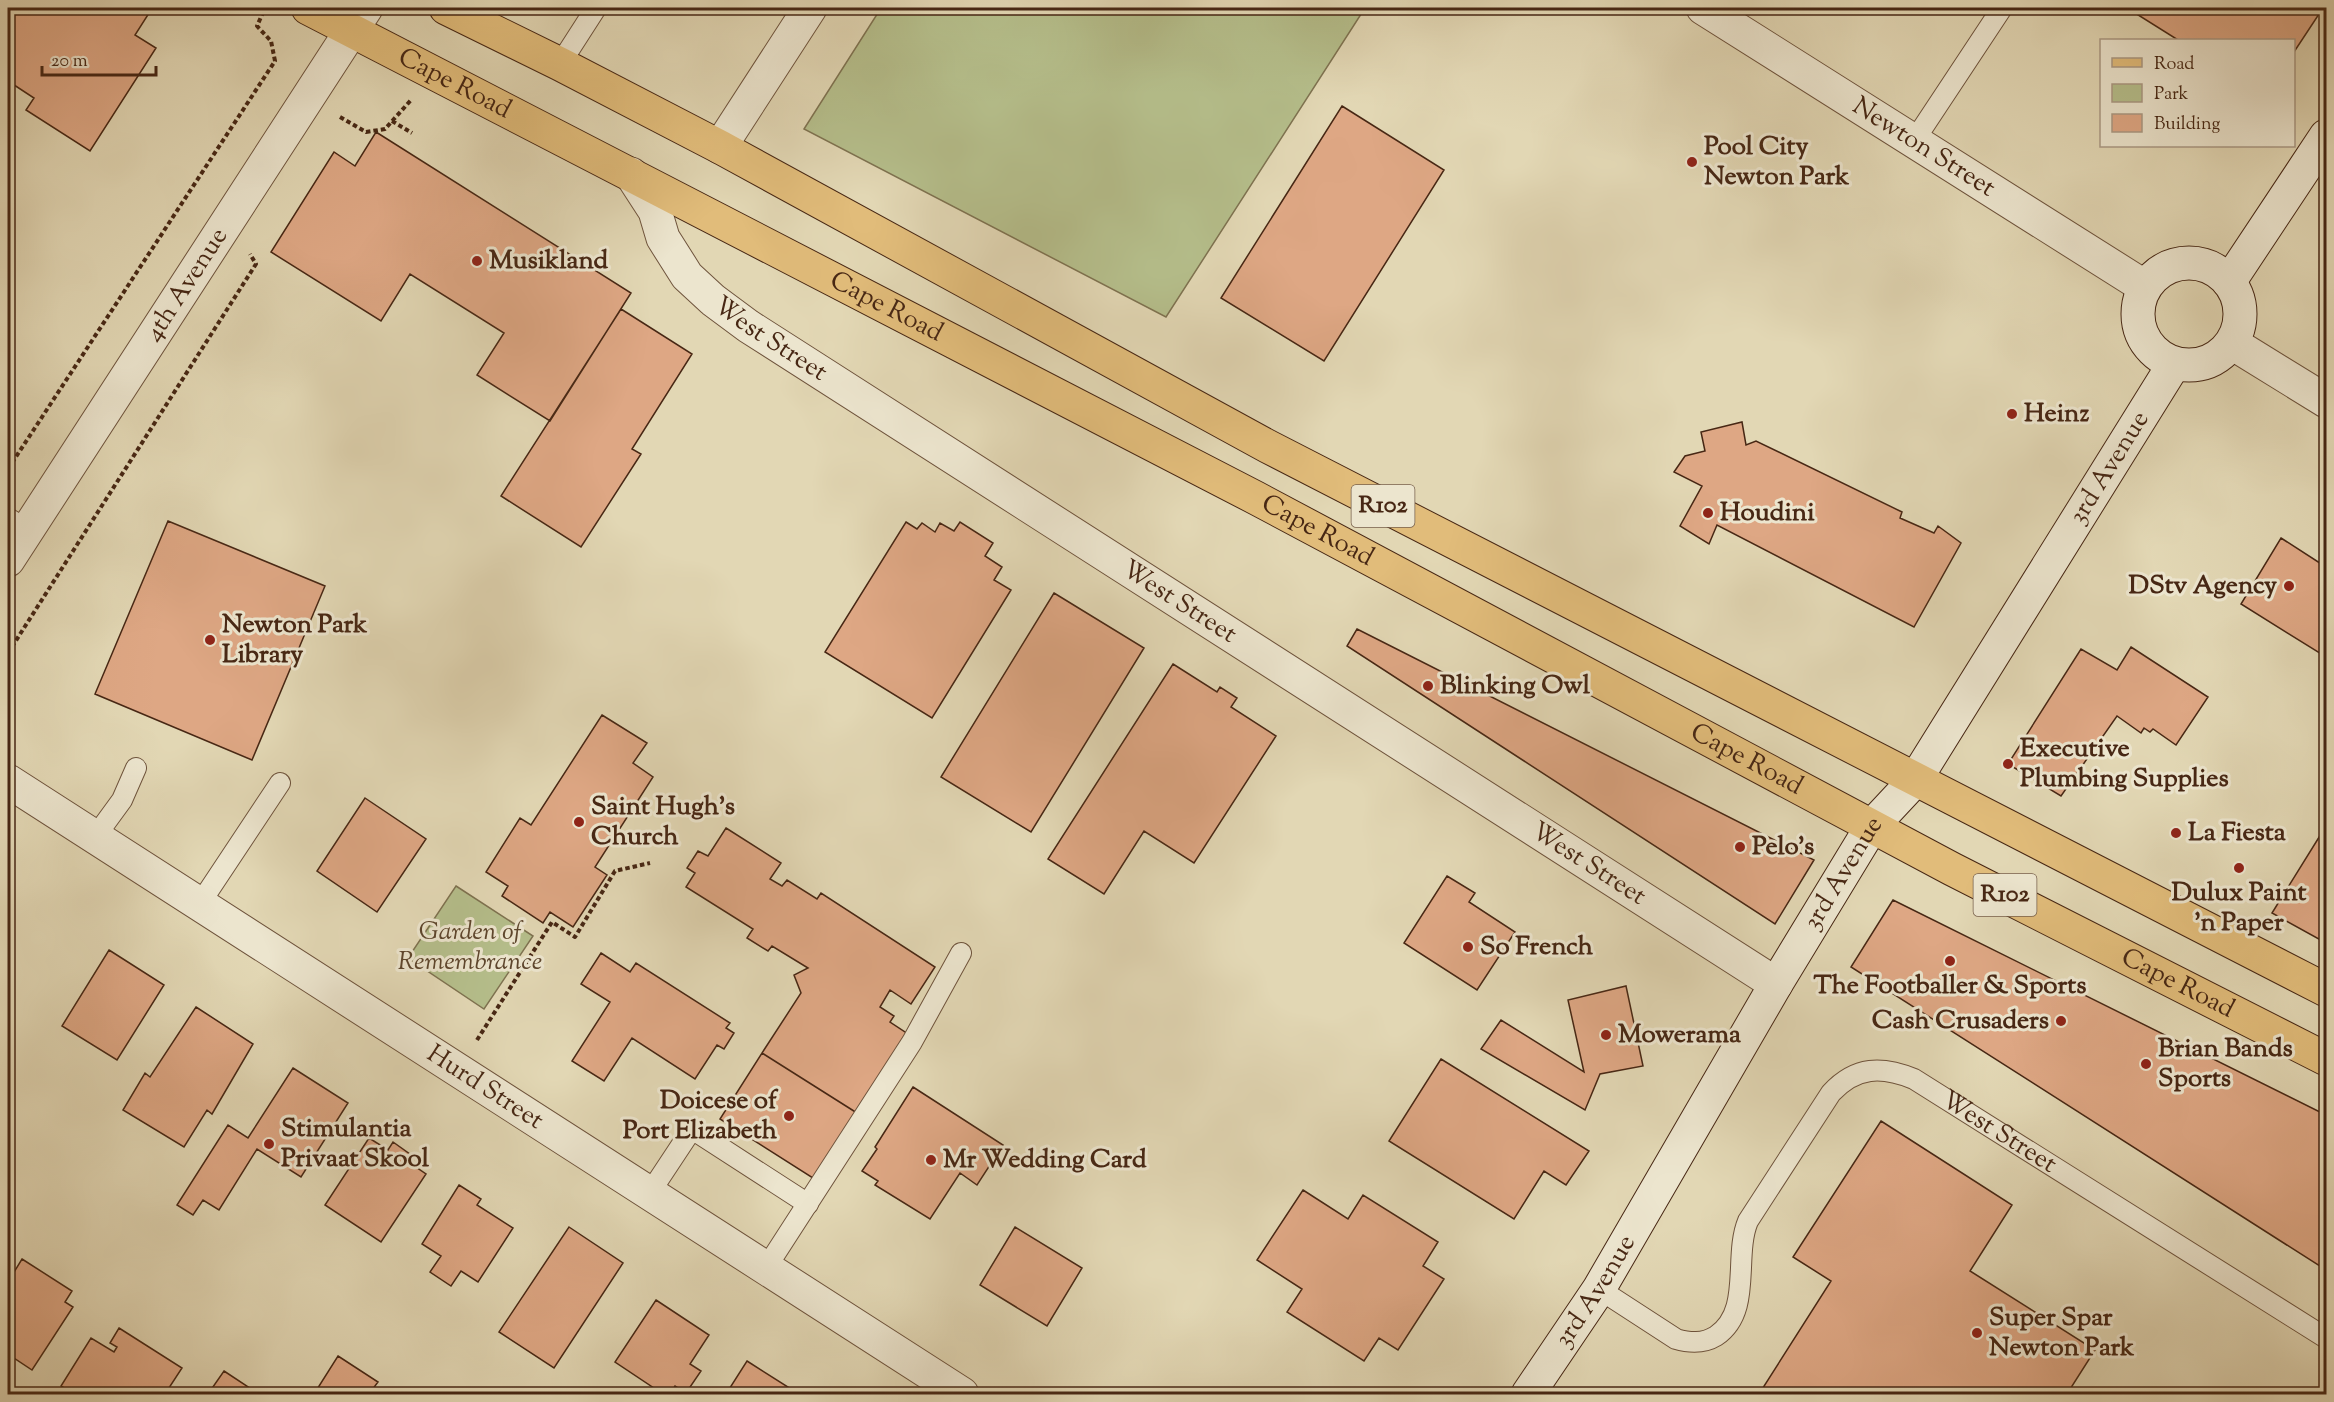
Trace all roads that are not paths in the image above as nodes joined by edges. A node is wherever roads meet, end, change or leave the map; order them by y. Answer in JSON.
{"nodes":[{"id":1,"x":308,"y":8,"type":"edge"},
{"id":2,"x":446,"y":8,"type":"edge"},
{"id":3,"x":596,"y":8,"type":"edge"},
{"id":4,"x":810,"y":8,"type":"edge"},
{"id":5,"x":1703,"y":8,"type":"edge"},
{"id":6,"x":2002,"y":8,"type":"edge"},
{"id":7,"x":359,"y":19,"type":"edge"},
{"id":8,"x":560,"y":64,"type":"junction"},
{"id":9,"x":2326,"y":136,"type":"edge"},
{"id":10,"x":1914,"y":141,"type":"junction"},
{"id":11,"x":720,"y":147,"type":"junction"},
{"id":12,"x":631,"y":174,"type":"junction"},
{"id":13,"x":2229,"y":282,"type":"junction"},
{"id":14,"x":2145,"y":287,"type":"junction"},
{"id":15,"x":2232,"y":343,"type":"junction"},
{"id":16,"x":2174,"y":364,"type":"junction"},
{"id":17,"x":2326,"y":401,"type":"edge"},
{"id":18,"x":17,"y":524,"type":"edge"},
{"id":19,"x":8,"y":560,"type":"edge"},
{"id":20,"x":136,"y":768,"type":"dead end"},
{"id":21,"x":1915,"y":780,"type":"junction"},
{"id":22,"x":8,"y":781,"type":"edge"},
{"id":23,"x":280,"y":783,"type":"dead end"},
{"id":24,"x":1872,"y":826,"type":"junction"},
{"id":25,"x":95,"y":837,"type":"junction"},
{"id":26,"x":199,"y":905,"type":"junction"},
{"id":27,"x":961,"y":953,"type":"dead end"},
{"id":28,"x":1776,"y":984,"type":"junction"},
{"id":29,"x":2326,"y":990,"type":"edge"},
{"id":30,"x":2326,"y":1059,"type":"edge"},
{"id":31,"x":649,"y":1194,"type":"junction"},
{"id":32,"x":808,"y":1204,"type":"junction"},
{"id":33,"x":766,"y":1268,"type":"junction"},
{"id":34,"x":1599,"y":1289,"type":"junction"},
{"id":35,"x":2326,"y":1338,"type":"edge"},
{"id":36,"x":962,"y":1395,"type":"edge"},
{"id":37,"x":1528,"y":1395,"type":"edge"}],
"edges":[{"from":1,"to":7,"type":"main road","name":"Cape Road","number":"R102"},
{"from":2,"to":8,"type":"main road","name":"Cape Road","number":"R102"},
{"from":3,"to":8,"type":"lane"},
{"from":4,"to":11,"type":"street"},
{"from":5,"to":10,"type":"street","name":"Newton Street"},
{"from":6,"to":10,"type":"lane"},
{"from":7,"to":12,"type":"main road","name":"Cape Road","number":"R102"},
{"from":7,"to":18,"type":"street","name":"4th Avenue"},
{"from":8,"to":11,"type":"main road","name":"Cape Road","number":"R102"},
{"from":9,"to":13,"type":"street"},
{"from":10,"to":14,"type":"street","name":"Newton Street"},
{"from":11,"to":21,"type":"main road","name":"Cape Road","number":"R102"},
{"from":12,"to":24,"type":"main road","name":"Cape Road","number":"R102"},
{"from":12,"to":28,"type":"street","name":"West Street"},
{"from":13,"to":14,"type":"street"},
{"from":13,"to":15,"type":"street"},
{"from":14,"to":16,"type":"street"},
{"from":15,"to":16,"type":"street"},
{"from":15,"to":17,"type":"street"},
{"from":16,"to":21,"type":"street","name":"3rd Avenue"},
{"from":18,"to":19,"type":"street","name":"4th Avenue"},
{"from":20,"to":25,"type":"lane"},
{"from":21,"to":24,"type":"street","name":"3rd Avenue"},
{"from":21,"to":29,"type":"main road","name":"Cape Road","number":"R102"},
{"from":22,"to":25,"type":"street","name":"Hurd Street"},
{"from":23,"to":26,"type":"lane"},
{"from":24,"to":28,"type":"street","name":"3rd Avenue"},
{"from":24,"to":30,"type":"main road","name":"Cape Road","number":"R102"},
{"from":25,"to":26,"type":"street","name":"Hurd Street"},
{"from":26,"to":31,"type":"street","name":"Hurd Street"},
{"from":27,"to":32,"type":"lane"},
{"from":28,"to":34,"type":"street","name":"3rd Avenue"},
{"from":31,"to":32,"type":"lane"},
{"from":31,"to":33,"type":"street","name":"Hurd Street"},
{"from":32,"to":33,"type":"lane"},
{"from":33,"to":36,"type":"street","name":"Hurd Street"},
{"from":34,"to":35,"type":"lane","name":"West Street"},
{"from":34,"to":37,"type":"street","name":"3rd Avenue"}]}
